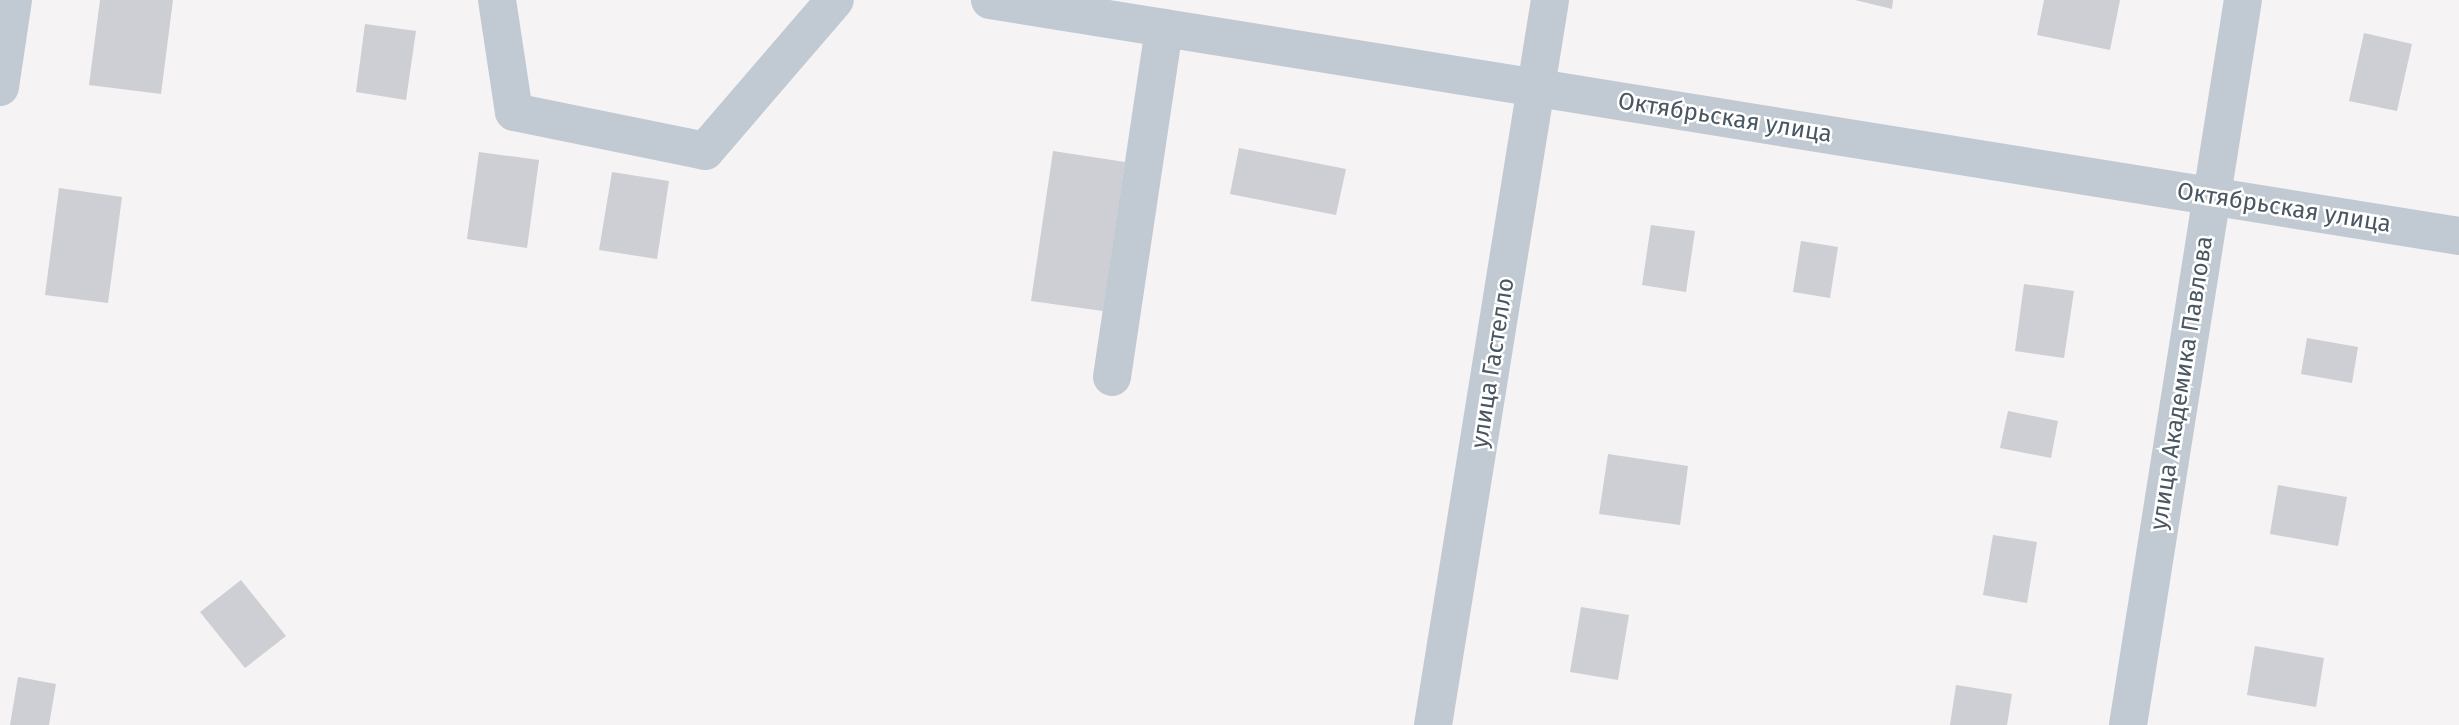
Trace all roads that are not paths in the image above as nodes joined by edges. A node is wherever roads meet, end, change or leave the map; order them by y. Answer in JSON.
{"nodes":[{"id":1,"x":13,"y":0,"type":"edge"},
{"id":2,"x":498,"y":0,"type":"edge"},
{"id":3,"x":835,"y":0,"type":"edge"},
{"id":4,"x":990,"y":0,"type":"edge"},
{"id":5,"x":1550,"y":0,"type":"edge"},
{"id":6,"x":2243,"y":0,"type":"edge"},
{"id":7,"x":1164,"y":28,"type":"junction"},
{"id":8,"x":0,"y":87,"type":"edge"},
{"id":9,"x":1538,"y":88,"type":"junction"},
{"id":10,"x":2212,"y":196,"type":"junction"},
{"id":11,"x":2459,"y":236,"type":"edge"},
{"id":12,"x":1112,"y":377,"type":"dead end"},
{"id":13,"x":1433,"y":725,"type":"edge"},
{"id":14,"x":2128,"y":725,"type":"edge"}],
"edges":[{"from":1,"to":8,"type":"street"},
{"from":2,"to":3,"type":"street"},
{"from":4,"to":7,"type":"street","name":"Октябрьская улица"},
{"from":5,"to":9,"type":"street","name":"улица Гастелло"},
{"from":6,"to":10,"type":"street","name":"улица Академика Павлова"},
{"from":7,"to":9,"type":"street","name":"Октябрьская улица"},
{"from":7,"to":12,"type":"street"},
{"from":9,"to":10,"type":"street","name":"Октябрьская улица"},
{"from":9,"to":13,"type":"street","name":"улица Гастелло"},
{"from":10,"to":11,"type":"street","name":"Октябрьская улица"},
{"from":10,"to":14,"type":"street","name":"улица Академика Павлова"}]}
